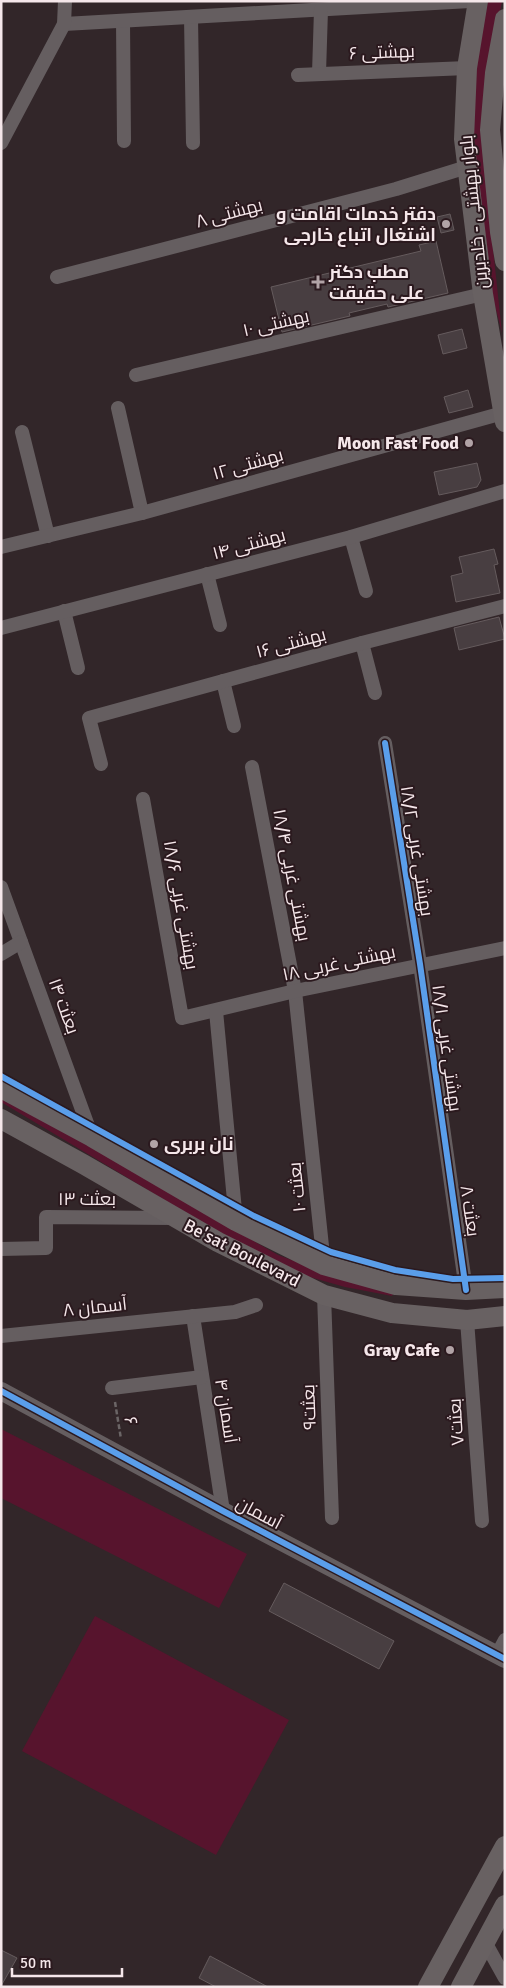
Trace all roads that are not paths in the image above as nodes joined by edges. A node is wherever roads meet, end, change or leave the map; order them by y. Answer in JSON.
{"nodes":[{"id":1,"x":65,"y":1,"type":"edge"},
{"id":2,"x":470,"y":1,"type":"edge"},
{"id":3,"x":478,"y":1,"type":"edge"},
{"id":4,"x":371,"y":4,"type":"edge"},
{"id":5,"x":321,"y":10,"type":"junction"},
{"id":6,"x":191,"y":17,"type":"junction"},
{"id":7,"x":505,"y":20,"type":"edge"},
{"id":8,"x":124,"y":21,"type":"junction"},
{"id":9,"x":64,"y":24,"type":"junction"},
{"id":10,"x":466,"y":68,"type":"junction"},
{"id":11,"x":319,"y":73,"type":"junction"},
{"id":12,"x":298,"y":75,"type":"dead end"},
{"id":13,"x":124,"y":141,"type":"dead end"},
{"id":14,"x":193,"y":142,"type":"dead end"},
{"id":15,"x":1,"y":143,"type":"edge"},
{"id":16,"x":468,"y":167,"type":"junction"},
{"id":17,"x":502,"y":231,"type":"edge"},
{"id":18,"x":505,"y":261,"type":"edge"},
{"id":19,"x":57,"y":278,"type":"dead end"},
{"id":20,"x":483,"y":294,"type":"junction"},
{"id":21,"x":500,"y":363,"type":"edge"},
{"id":22,"x":136,"y":375,"type":"dead end"},
{"id":23,"x":118,"y":408,"type":"dead end"},
{"id":24,"x":504,"y":418,"type":"edge"},
{"id":25,"x":22,"y":432,"type":"dead end"},
{"id":26,"x":505,"y":491,"type":"edge"},
{"id":27,"x":142,"y":513,"type":"junction"},
{"id":28,"x":48,"y":536,"type":"junction"},
{"id":29,"x":351,"y":537,"type":"junction"},
{"id":30,"x":1,"y":547,"type":"edge"},
{"id":31,"x":207,"y":574,"type":"junction"},
{"id":32,"x":366,"y":591,"type":"dead end"},
{"id":33,"x":505,"y":606,"type":"edge"},
{"id":34,"x":64,"y":611,"type":"junction"},
{"id":35,"x":220,"y":625,"type":"dead end"},
{"id":36,"x":1,"y":628,"type":"edge"},
{"id":37,"x":362,"y":643,"type":"junction"},
{"id":38,"x":78,"y":668,"type":"dead end"},
{"id":39,"x":223,"y":681,"type":"junction"},
{"id":40,"x":375,"y":693,"type":"dead end"},
{"id":41,"x":234,"y":726,"type":"dead end"},
{"id":42,"x":385,"y":743,"type":"dead end"},
{"id":43,"x":101,"y":764,"type":"dead end"},
{"id":44,"x":252,"y":767,"type":"dead end"},
{"id":45,"x":143,"y":798,"type":"dead end"},
{"id":46,"x":2,"y":893,"type":"edge"},
{"id":47,"x":21,"y":942,"type":"junction"},
{"id":48,"x":505,"y":948,"type":"edge"},
{"id":49,"x":1,"y":954,"type":"edge"},
{"id":50,"x":420,"y":964,"type":"junction"},
{"id":51,"x":295,"y":991,"type":"junction"},
{"id":52,"x":216,"y":1011,"type":"junction"},
{"id":53,"x":182,"y":1018,"type":"joint"},
{"id":54,"x":1,"y":1088,"type":"edge"},
{"id":55,"x":1,"y":1119,"type":"edge"},
{"id":56,"x":310,"y":1134,"type":"joint"},
{"id":57,"x":444,"y":1136,"type":"joint"},
{"id":58,"x":92,"y":1137,"type":"junction"},
{"id":59,"x":174,"y":1218,"type":"junction"},
{"id":60,"x":236,"y":1221,"type":"junction"},
{"id":61,"x":1,"y":1249,"type":"edge"},
{"id":62,"x":324,"y":1265,"type":"junction"},
{"id":63,"x":401,"y":1285,"type":"junction"},
{"id":64,"x":505,"y":1288,"type":"edge"},
{"id":65,"x":466,"y":1290,"type":"junction"},
{"id":66,"x":324,"y":1295,"type":"junction"},
{"id":67,"x":256,"y":1305,"type":"dead end"},
{"id":68,"x":397,"y":1314,"type":"junction"},
{"id":69,"x":193,"y":1316,"type":"junction"},
{"id":70,"x":505,"y":1316,"type":"edge"},
{"id":71,"x":467,"y":1320,"type":"junction"},
{"id":72,"x":1,"y":1336,"type":"edge"},
{"id":73,"x":202,"y":1377,"type":"junction"},
{"id":74,"x":112,"y":1388,"type":"road end"},
{"id":75,"x":1,"y":1391,"type":"edge"},
{"id":76,"x":222,"y":1511,"type":"junction"},
{"id":77,"x":332,"y":1518,"type":"dead end"},
{"id":78,"x":482,"y":1521,"type":"dead end"},
{"id":79,"x":502,"y":1651,"type":"edge"},
{"id":80,"x":505,"y":1846,"type":"edge"},
{"id":81,"x":505,"y":1905,"type":"edge"},
{"id":82,"x":485,"y":1942,"type":"junction"},
{"id":83,"x":505,"y":1978,"type":"edge"},
{"id":84,"x":428,"y":1987,"type":"edge"},
{"id":85,"x":461,"y":1987,"type":"edge"}],
"edges":[{"from":1,"to":9,"type":"street"},
{"from":2,"to":4,"type":"street"},
{"from":3,"to":10,"type":"main road","name":"بلوار بهشتی - خلدبرین"},
{"from":4,"to":5,"type":"street"},
{"from":5,"to":6,"type":"street"},
{"from":5,"to":11,"type":"street"},
{"from":6,"to":8,"type":"street"},
{"from":6,"to":14,"type":"street"},
{"from":7,"to":17,"type":"main road","name":"بلوار بهشتی - خلدبرین"},
{"from":8,"to":9,"type":"street"},
{"from":8,"to":13,"type":"street"},
{"from":9,"to":15,"type":"street"},
{"from":10,"to":11,"type":"street","name":"۶ بهشتی"},
{"from":10,"to":16,"type":"main road","name":"بلوار بهشتی - خلدبرین"},
{"from":11,"to":12,"type":"street","name":"۶ بهشتی"},
{"from":16,"to":19,"type":"street","name":"۸ بهشتی"},
{"from":16,"to":20,"type":"main road","name":"بلوار بهشتی - خلدبرین"},
{"from":17,"to":18,"type":"main road","name":"بلوار بهشتی - خلدبرین"},
{"from":20,"to":21,"type":"main road","name":"بلوار بهشتی - خلدبرین"},
{"from":20,"to":22,"type":"street","name":"۱۰ بهشتی"},
{"from":21,"to":24,"type":"main road","name":"بلوار بهشتی - خلدبرین"},
{"from":23,"to":27,"type":"street"},
{"from":24,"to":27,"type":"street","name":"۱۲ بهشتی"},
{"from":25,"to":28,"type":"street"},
{"from":26,"to":29,"type":"street","name":"۱۴ بهشتی"},
{"from":27,"to":28,"type":"street","name":"۱۲ بهشتی"},
{"from":28,"to":30,"type":"street","name":"۱۲ بهشتی"},
{"from":29,"to":31,"type":"street","name":"۱۴ بهشتی"},
{"from":29,"to":32,"type":"street"},
{"from":31,"to":34,"type":"street","name":"۱۴ بهشتی"},
{"from":31,"to":35,"type":"street"},
{"from":33,"to":37,"type":"street","name":"۱۶ بهشتی"},
{"from":34,"to":36,"type":"street","name":"۱۴ بهشتی"},
{"from":34,"to":38,"type":"street"},
{"from":37,"to":39,"type":"street","name":"۱۶ بهشتی"},
{"from":37,"to":40,"type":"street"},
{"from":39,"to":41,"type":"street"},
{"from":39,"to":43,"type":"street","name":"۱۶ بهشتی"},
{"from":42,"to":50,"type":"street","name":"بهشتی غربی ۱۸/۲"},
{"from":44,"to":51,"type":"street","name":"بهشتی غربی ۱۸/۴"},
{"from":45,"to":53,"type":"street","name":"بهشتی غربی ۱۸/۶"},
{"from":46,"to":47,"type":"street","name":"بعثت ۱۴"},
{"from":47,"to":49,"type":"street"},
{"from":47,"to":58,"type":"street","name":"بعثت ۱۴"},
{"from":48,"to":50,"type":"street","name":"بهشتی غربی ۱۸"},
{"from":50,"to":51,"type":"street","name":"بهشتی غربی ۱۸"},
{"from":50,"to":57,"type":"street","name":"بهشتی غربی ۱۸/۱"},
{"from":51,"to":52,"type":"street","name":"بهشتی غربی ۱۸"},
{"from":51,"to":56,"type":"street","name":"بهشتی غربی ۱۸/۴"},
{"from":52,"to":53,"type":"street","name":"بهشتی غربی ۱۸"},
{"from":52,"to":60,"type":"street"},
{"from":54,"to":58,"type":"main road","name":"Be'sat Boulevard"},
{"from":55,"to":59,"type":"main road","name":"Be'sat Boulevard"},
{"from":56,"to":62,"type":"street","name":"۱۰ بعثت"},
{"from":57,"to":65,"type":"street","name":"۸ بعثت"},
{"from":58,"to":60,"type":"main road","name":"Be'sat Boulevard"},
{"from":59,"to":61,"type":"street","name":"۱۳ بعثت"},
{"from":59,"to":66,"type":"main road","name":"Be'sat Boulevard"},
{"from":60,"to":62,"type":"main road","name":"Be'sat Boulevard"},
{"from":62,"to":63,"type":"main road","name":"Be'sat Boulevard"},
{"from":63,"to":65,"type":"main road","name":"Be'sat Boulevard"},
{"from":63,"to":68,"type":"main road"},
{"from":64,"to":65,"type":"main road","name":"Be'sat Boulevard"},
{"from":66,"to":68,"type":"main road","name":"Be'sat Boulevard"},
{"from":66,"to":77,"type":"street","name":"بعثت۹"},
{"from":67,"to":69,"type":"street","name":"۸ آسمان"},
{"from":68,"to":71,"type":"main road","name":"Be'sat Boulevard"},
{"from":69,"to":72,"type":"street","name":"۸ آسمان"},
{"from":69,"to":73,"type":"street","name":"۴ آسمان"},
{"from":70,"to":71,"type":"main road","name":"Be'sat Boulevard"},
{"from":71,"to":78,"type":"street","name":"بعثت۷"},
{"from":73,"to":74,"type":"street"},
{"from":73,"to":76,"type":"street","name":"۴ آسمان"},
{"from":75,"to":76,"type":"street","name":"آسمان"},
{"from":76,"to":79,"type":"street","name":"آسمان"},
{"from":80,"to":84,"type":"main road"},
{"from":81,"to":82,"type":"main road"},
{"from":82,"to":83,"type":"street"},
{"from":82,"to":85,"type":"main road"}]}
